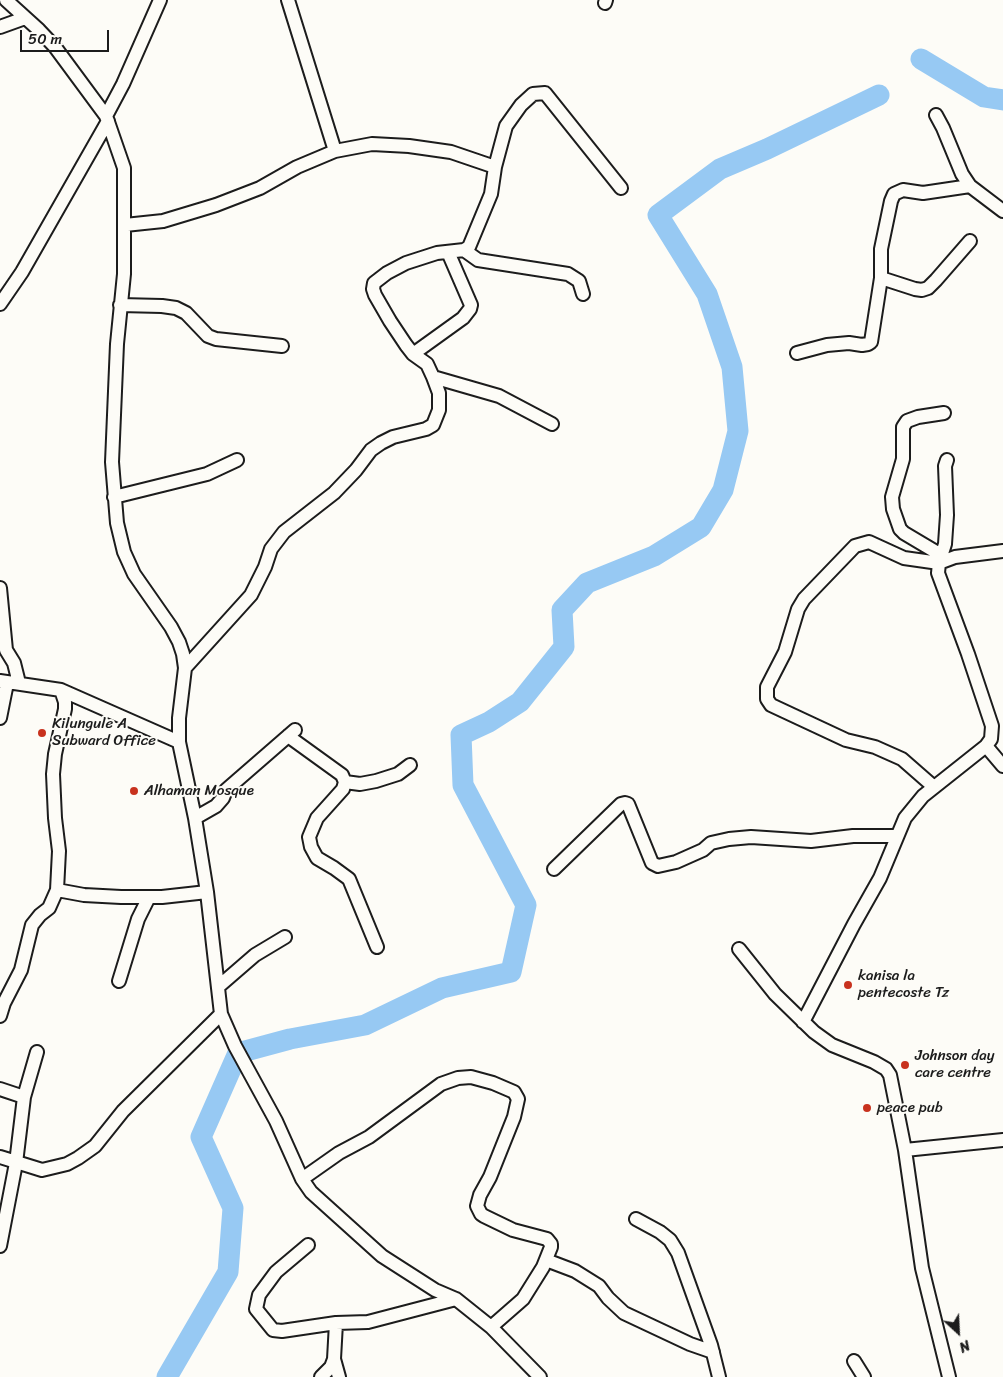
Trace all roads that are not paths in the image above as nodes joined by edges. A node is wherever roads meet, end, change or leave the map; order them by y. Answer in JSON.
{"nodes":[{"id":1,"x":6,"y":0,"type":"edge"},
{"id":2,"x":160,"y":0,"type":"edge"},
{"id":3,"x":288,"y":0,"type":"edge"},
{"id":4,"x":25,"y":18,"type":"junction"},
{"id":5,"x":0,"y":27,"type":"edge"},
{"id":6,"x":936,"y":115,"type":"dead end"},
{"id":7,"x":107,"y":119,"type":"junction"},
{"id":8,"x":335,"y":151,"type":"junction"},
{"id":9,"x":495,"y":167,"type":"junction"},
{"id":10,"x":970,"y":186,"type":"junction"},
{"id":11,"x":621,"y":188,"type":"dead end"},
{"id":12,"x":1003,"y":211,"type":"edge"},
{"id":13,"x":125,"y":224,"type":"junction"},
{"id":14,"x":970,"y":241,"type":"dead end"},
{"id":15,"x":464,"y":250,"type":"junction"},
{"id":16,"x":448,"y":252,"type":"junction"},
{"id":17,"x":881,"y":278,"type":"junction"},
{"id":18,"x":584,"y":294,"type":"dead end"},
{"id":19,"x":0,"y":304,"type":"edge"},
{"id":20,"x":120,"y":306,"type":"junction"},
{"id":21,"x":282,"y":346,"type":"dead end"},
{"id":22,"x":414,"y":354,"type":"junction"},
{"id":23,"x":797,"y":354,"type":"dead end"},
{"id":24,"x":433,"y":377,"type":"junction"},
{"id":25,"x":944,"y":414,"type":"dead end"},
{"id":26,"x":552,"y":424,"type":"dead end"},
{"id":27,"x":237,"y":460,"type":"dead end"},
{"id":28,"x":947,"y":460,"type":"dead end"},
{"id":29,"x":114,"y":497,"type":"junction"},
{"id":30,"x":1003,"y":551,"type":"edge"},
{"id":31,"x":940,"y":559,"type":"junction"},
{"id":32,"x":0,"y":588,"type":"edge"},
{"id":33,"x":185,"y":668,"type":"junction"},
{"id":34,"x":9,"y":682,"type":"edge"},
{"id":35,"x":61,"y":690,"type":"junction"},
{"id":36,"x":0,"y":718,"type":"edge"},
{"id":37,"x":179,"y":742,"type":"junction"},
{"id":38,"x":986,"y":746,"type":"junction"},
{"id":39,"x":410,"y":765,"type":"dead end"},
{"id":40,"x":1003,"y":766,"type":"edge"},
{"id":41,"x":345,"y":782,"type":"junction"},
{"id":42,"x":934,"y":787,"type":"junction"},
{"id":43,"x":195,"y":818,"type":"junction"},
{"id":44,"x":897,"y":836,"type":"junction"},
{"id":45,"x":554,"y":869,"type":"dead end"},
{"id":46,"x":58,"y":890,"type":"junction"},
{"id":47,"x":207,"y":892,"type":"junction"},
{"id":48,"x":149,"y":897,"type":"junction"},
{"id":49,"x":285,"y":937,"type":"dead end"},
{"id":50,"x":377,"y":947,"type":"dead end"},
{"id":51,"x":740,"y":949,"type":"dead end"},
{"id":52,"x":119,"y":982,"type":"dead end"},
{"id":53,"x":218,"y":987,"type":"junction"},
{"id":54,"x":221,"y":1014,"type":"junction"},
{"id":55,"x":0,"y":1016,"type":"edge"},
{"id":56,"x":803,"y":1022,"type":"junction"},
{"id":57,"x":37,"y":1052,"type":"dead end"},
{"id":58,"x":0,"y":1089,"type":"edge"},
{"id":59,"x":24,"y":1098,"type":"junction"},
{"id":60,"x":1003,"y":1140,"type":"edge"},
{"id":61,"x":905,"y":1150,"type":"junction"},
{"id":62,"x":0,"y":1156,"type":"edge"},
{"id":63,"x":16,"y":1163,"type":"junction"},
{"id":64,"x":302,"y":1179,"type":"junction"},
{"id":65,"x":636,"y":1219,"type":"dead end"},
{"id":66,"x":308,"y":1245,"type":"dead end"},
{"id":67,"x":0,"y":1246,"type":"edge"},
{"id":68,"x":546,"y":1260,"type":"junction"},
{"id":69,"x":456,"y":1300,"type":"junction"},
{"id":70,"x":336,"y":1323,"type":"junction"},
{"id":71,"x":491,"y":1327,"type":"junction"},
{"id":72,"x":713,"y":1352,"type":"junction"},
{"id":73,"x":334,"y":1359,"type":"junction"},
{"id":74,"x":854,"y":1361,"type":"dead end"},
{"id":75,"x":321,"y":1377,"type":"edge"},
{"id":76,"x":339,"y":1377,"type":"edge"},
{"id":77,"x":540,"y":1377,"type":"edge"},
{"id":78,"x":719,"y":1377,"type":"edge"},
{"id":79,"x":864,"y":1377,"type":"edge"},
{"id":80,"x":949,"y":1377,"type":"edge"}],
"edges":[{"from":1,"to":4,"type":"street"},
{"from":2,"to":7,"type":"street"},
{"from":3,"to":8,"type":"street"},
{"from":4,"to":5,"type":"street"},
{"from":4,"to":7,"type":"street"},
{"from":6,"to":10,"type":"street"},
{"from":7,"to":13,"type":"street"},
{"from":7,"to":19,"type":"street"},
{"from":8,"to":9,"type":"street"},
{"from":8,"to":13,"type":"street"},
{"from":9,"to":11,"type":"street"},
{"from":9,"to":15,"type":"street"},
{"from":10,"to":12,"type":"street"},
{"from":10,"to":17,"type":"street"},
{"from":13,"to":20,"type":"street"},
{"from":14,"to":17,"type":"street"},
{"from":15,"to":16,"type":"street"},
{"from":15,"to":18,"type":"street"},
{"from":16,"to":22,"type":"street"},
{"from":16,"to":22,"type":"street"},
{"from":17,"to":23,"type":"street"},
{"from":20,"to":21,"type":"street"},
{"from":20,"to":29,"type":"street"},
{"from":22,"to":24,"type":"street"},
{"from":24,"to":26,"type":"street"},
{"from":24,"to":33,"type":"street"},
{"from":25,"to":31,"type":"street"},
{"from":27,"to":29,"type":"street"},
{"from":28,"to":31,"type":"street"},
{"from":29,"to":33,"type":"street"},
{"from":30,"to":31,"type":"street"},
{"from":31,"to":38,"type":"street"},
{"from":31,"to":42,"type":"street"},
{"from":32,"to":34,"type":"street"},
{"from":33,"to":37,"type":"street"},
{"from":34,"to":35,"type":"street"},
{"from":34,"to":36,"type":"street"},
{"from":35,"to":37,"type":"street"},
{"from":35,"to":46,"type":"street"},
{"from":37,"to":43,"type":"street"},
{"from":38,"to":40,"type":"street"},
{"from":38,"to":42,"type":"street"},
{"from":39,"to":41,"type":"street"},
{"from":41,"to":43,"type":"street"},
{"from":41,"to":50,"type":"street"},
{"from":42,"to":44,"type":"street"},
{"from":43,"to":47,"type":"street"},
{"from":44,"to":45,"type":"street"},
{"from":44,"to":56,"type":"street"},
{"from":46,"to":48,"type":"street"},
{"from":46,"to":55,"type":"street"},
{"from":47,"to":48,"type":"street"},
{"from":47,"to":53,"type":"street"},
{"from":48,"to":52,"type":"street"},
{"from":49,"to":53,"type":"street"},
{"from":51,"to":56,"type":"street"},
{"from":53,"to":54,"type":"street"},
{"from":54,"to":63,"type":"street"},
{"from":54,"to":64,"type":"street"},
{"from":56,"to":61,"type":"street"},
{"from":57,"to":59,"type":"street"},
{"from":58,"to":59,"type":"street"},
{"from":59,"to":63,"type":"street"},
{"from":60,"to":61,"type":"street"},
{"from":61,"to":80,"type":"street"},
{"from":62,"to":63,"type":"street"},
{"from":63,"to":67,"type":"street"},
{"from":64,"to":68,"type":"street"},
{"from":64,"to":69,"type":"street"},
{"from":65,"to":72,"type":"street"},
{"from":66,"to":70,"type":"street"},
{"from":68,"to":71,"type":"street"},
{"from":68,"to":72,"type":"street"},
{"from":69,"to":70,"type":"street"},
{"from":69,"to":71,"type":"street"},
{"from":70,"to":73,"type":"street"},
{"from":71,"to":77,"type":"street"},
{"from":72,"to":78,"type":"street"},
{"from":73,"to":75,"type":"street"},
{"from":73,"to":76,"type":"street"},
{"from":74,"to":79,"type":"street"}]}
